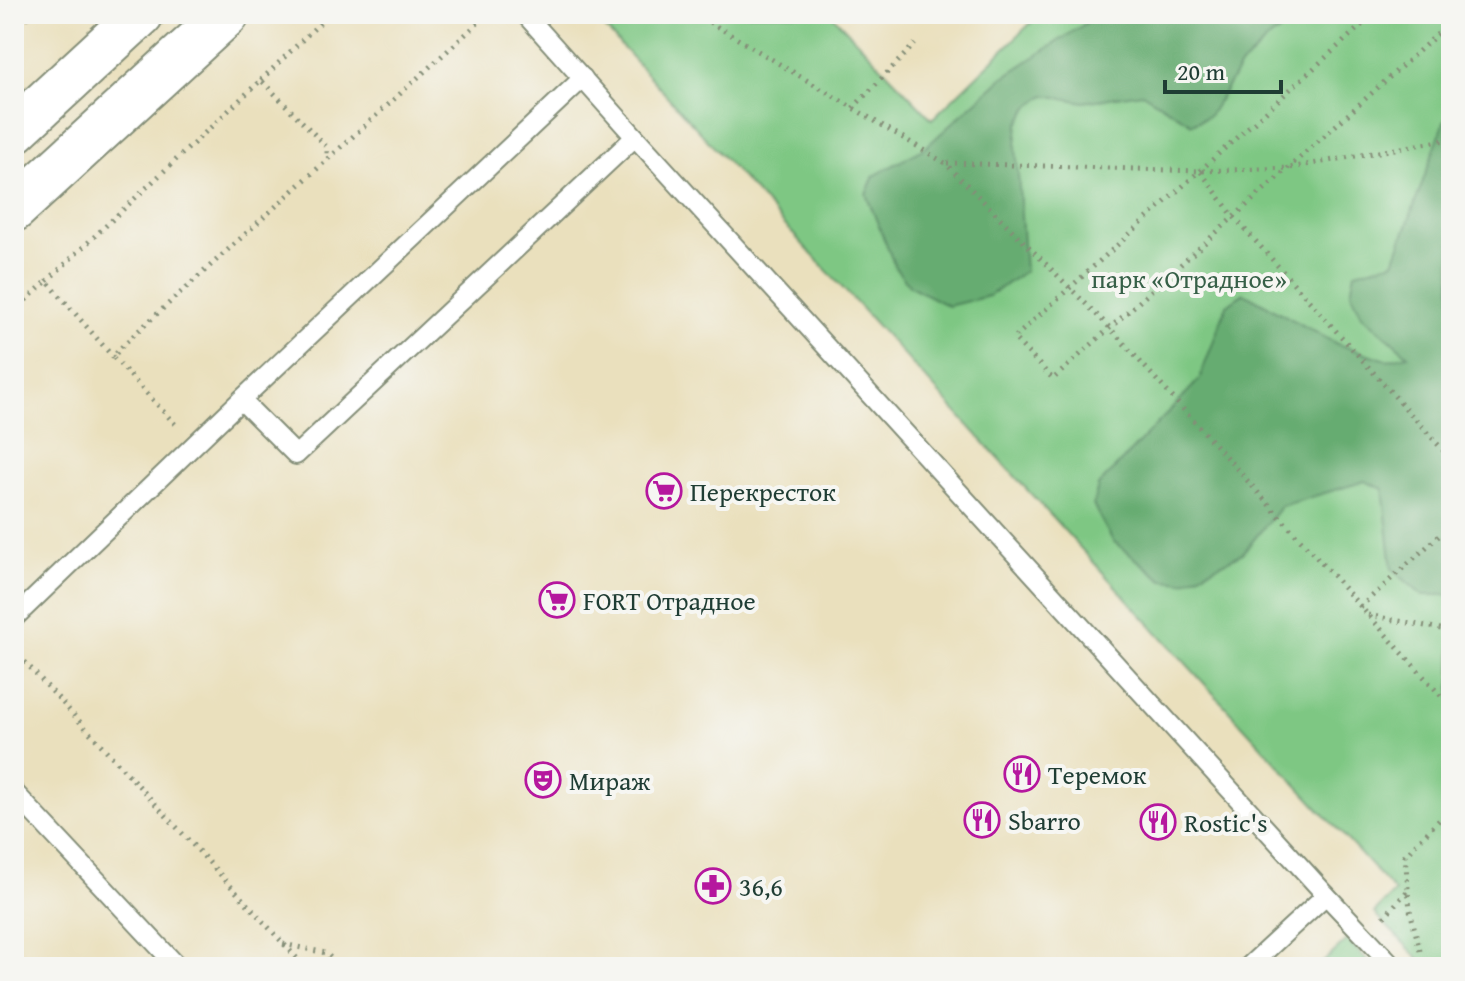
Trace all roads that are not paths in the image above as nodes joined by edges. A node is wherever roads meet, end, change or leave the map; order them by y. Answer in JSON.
{"nodes":[{"id":1,"x":141,"y":14,"type":"edge"},
{"id":2,"x":227,"y":14,"type":"edge"},
{"id":3,"x":525,"y":14,"type":"edge"},
{"id":4,"x":583,"y":78,"type":"junction"},
{"id":5,"x":14,"y":131,"type":"edge"},
{"id":6,"x":635,"y":137,"type":"junction"},
{"id":7,"x":14,"y":209,"type":"edge"},
{"id":8,"x":241,"y":400,"type":"junction"},
{"id":9,"x":14,"y":618,"type":"edge"},
{"id":10,"x":14,"y":792,"type":"edge"},
{"id":11,"x":1326,"y":895,"type":"junction"},
{"id":12,"x":178,"y":967,"type":"edge"},
{"id":13,"x":1248,"y":967,"type":"edge"},
{"id":14,"x":1394,"y":967,"type":"edge"}],
"edges":[{"from":1,"to":5,"type":"main road"},
{"from":2,"to":7,"type":"main road"},
{"from":3,"to":4,"type":"lane"},
{"from":4,"to":6,"type":"lane"},
{"from":4,"to":8,"type":"lane"},
{"from":6,"to":8,"type":"lane"},
{"from":6,"to":11,"type":"lane"},
{"from":8,"to":9,"type":"lane"},
{"from":10,"to":12,"type":"lane"},
{"from":11,"to":13,"type":"lane"},
{"from":11,"to":14,"type":"lane"}]}
